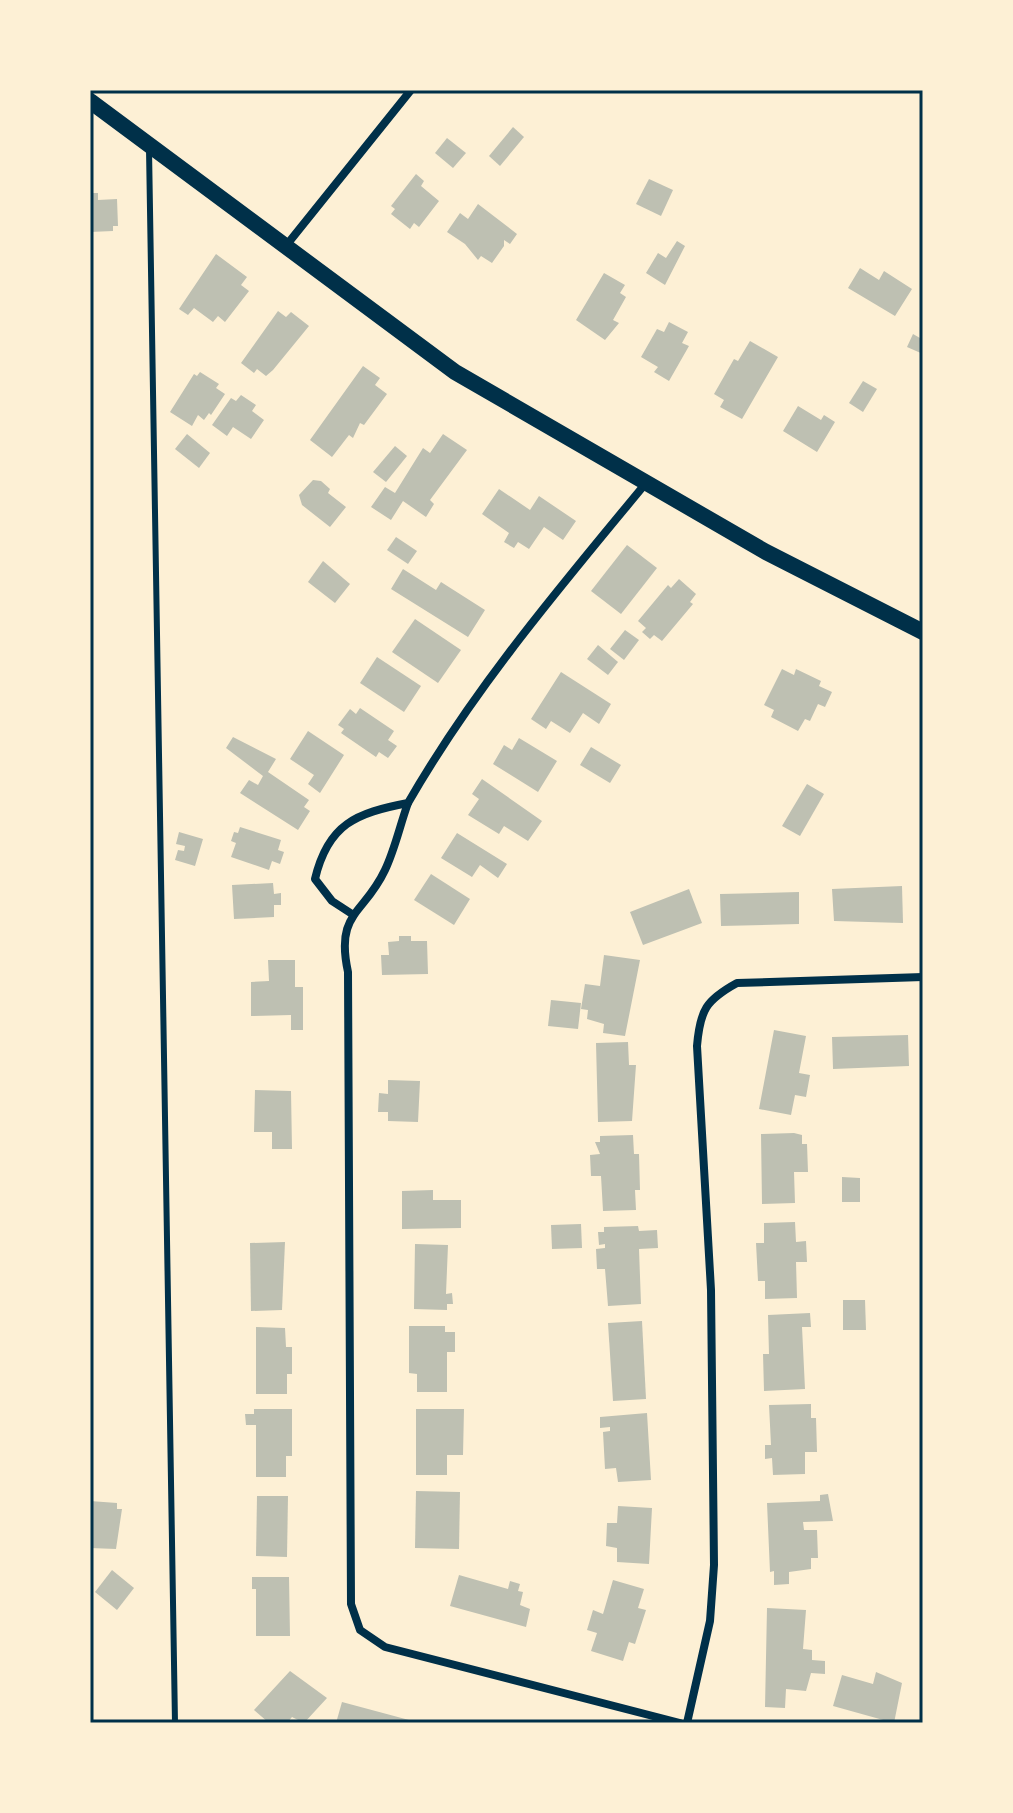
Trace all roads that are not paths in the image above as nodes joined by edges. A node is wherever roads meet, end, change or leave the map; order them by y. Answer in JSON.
{"nodes":[{"id":1,"x":411,"y":90,"type":"edge"},
{"id":2,"x":90,"y":101,"type":"edge"},
{"id":3,"x":149,"y":145,"type":"junction"},
{"id":4,"x":285,"y":247,"type":"junction"},
{"id":5,"x":646,"y":482,"type":"junction"},
{"id":6,"x":923,"y":632,"type":"edge"},
{"id":7,"x":408,"y":803,"type":"junction"},
{"id":8,"x":352,"y":914,"type":"junction"},
{"id":9,"x":923,"y":977,"type":"edge"},
{"id":10,"x":175,"y":1723,"type":"edge"},
{"id":11,"x":680,"y":1723,"type":"edge"},
{"id":12,"x":687,"y":1723,"type":"edge"}],
"edges":[{"from":1,"to":4,"type":"street"},
{"from":2,"to":3,"type":"main road"},
{"from":3,"to":4,"type":"main road"},
{"from":3,"to":10,"type":"lane"},
{"from":4,"to":5,"type":"main road"},
{"from":5,"to":6,"type":"main road"},
{"from":5,"to":7,"type":"street"},
{"from":7,"to":8,"type":"street"},
{"from":7,"to":8,"type":"street"},
{"from":8,"to":11,"type":"street"},
{"from":9,"to":12,"type":"street"}]}
